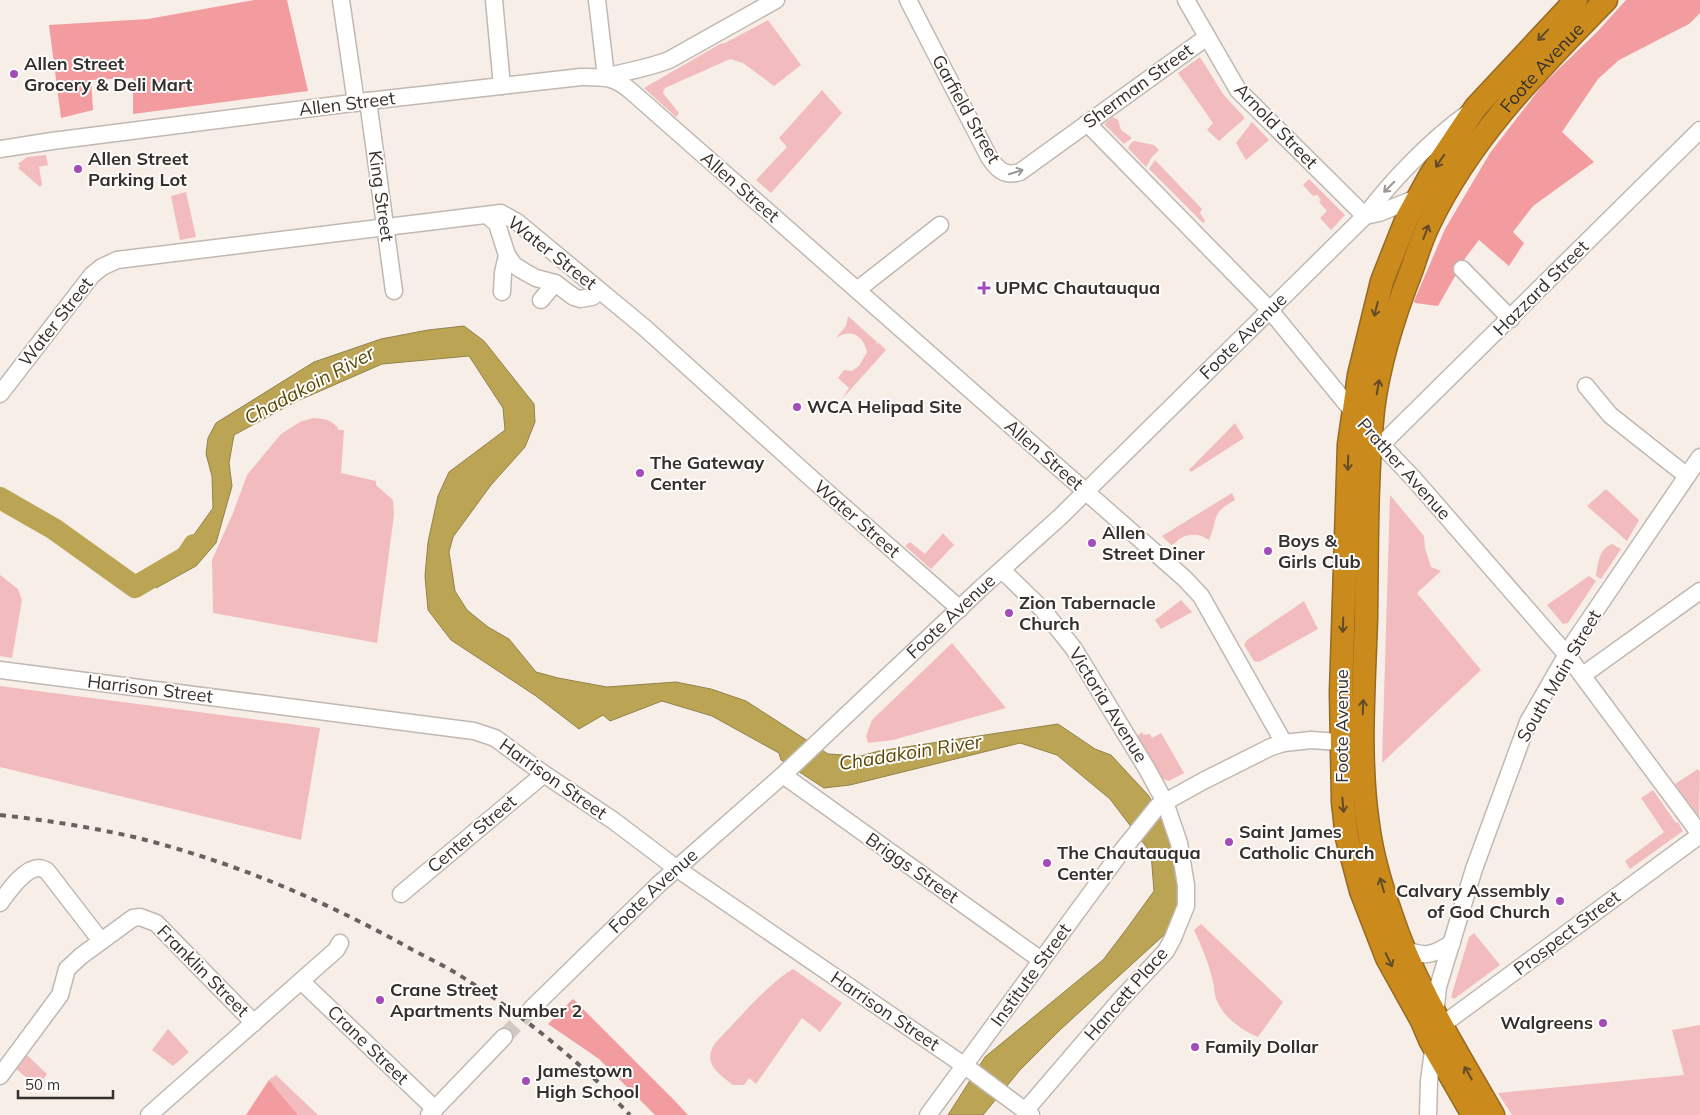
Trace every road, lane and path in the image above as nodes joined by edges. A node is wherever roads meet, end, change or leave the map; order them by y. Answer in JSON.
{"nodes":[{"id":1,"x":342,"y":0,"type":"edge"},
{"id":2,"x":494,"y":0,"type":"edge"},
{"id":3,"x":597,"y":0,"type":"edge"},
{"id":4,"x":776,"y":0,"type":"edge"},
{"id":5,"x":908,"y":0,"type":"edge"},
{"id":6,"x":1186,"y":0,"type":"edge"},
{"id":7,"x":1576,"y":0,"type":"edge"},
{"id":8,"x":1606,"y":0,"type":"edge"},
{"id":9,"x":1207,"y":37,"type":"junction"},
{"id":10,"x":606,"y":77,"type":"junction"},
{"id":11,"x":502,"y":86,"type":"junction"},
{"id":12,"x":362,"y":102,"type":"junction"},
{"id":13,"x":1476,"y":107,"type":"junction"},
{"id":14,"x":1086,"y":123,"type":"junction"},
{"id":15,"x":1700,"y":130,"type":"edge"},
{"id":16,"x":1068,"y":136,"type":"joint"},
{"id":17,"x":18,"y":146,"type":"junction"},
{"id":18,"x":0,"y":149,"type":"edge"},
{"id":19,"x":0,"y":163,"type":"edge"},
{"id":20,"x":1449,"y":188,"type":"junction"},
{"id":21,"x":1420,"y":196,"type":"junction"},
{"id":22,"x":486,"y":215,"type":"junction"},
{"id":23,"x":1365,"y":216,"type":"junction"},
{"id":24,"x":940,"y":225,"type":"dead end"},
{"id":25,"x":385,"y":226,"type":"junction"},
{"id":26,"x":507,"y":255,"type":"junction"},
{"id":27,"x":1462,"y":268,"type":"dead end"},
{"id":28,"x":555,"y":283,"type":"junction"},
{"id":29,"x":857,"y":290,"type":"junction"},
{"id":30,"x":394,"y":291,"type":"dead end"},
{"id":31,"x":600,"y":291,"type":"junction"},
{"id":32,"x":502,"y":292,"type":"dead end"},
{"id":33,"x":541,"y":300,"type":"dead end"},
{"id":34,"x":1269,"y":309,"type":"junction"},
{"id":35,"x":1511,"y":319,"type":"junction"},
{"id":36,"x":1586,"y":386,"type":"dead end"},
{"id":37,"x":0,"y":394,"type":"edge"},
{"id":38,"x":1354,"y":415,"type":"junction"},
{"id":39,"x":1376,"y":440,"type":"junction"},
{"id":40,"x":1700,"y":458,"type":"edge"},
{"id":41,"x":1687,"y":476,"type":"junction"},
{"id":42,"x":1086,"y":491,"type":"junction"},
{"id":43,"x":1002,"y":570,"type":"junction"},
{"id":44,"x":1700,"y":591,"type":"edge"},
{"id":45,"x":960,"y":609,"type":"junction"},
{"id":46,"x":1567,"y":655,"type":"junction"},
{"id":47,"x":0,"y":670,"type":"edge"},
{"id":48,"x":1583,"y":674,"type":"junction"},
{"id":49,"x":1284,"y":743,"type":"junction"},
{"id":50,"x":1352,"y":743,"type":"junction"},
{"id":51,"x":786,"y":772,"type":"junction"},
{"id":52,"x":544,"y":774,"type":"junction"},
{"id":53,"x":1161,"y":804,"type":"junction"},
{"id":54,"x":1700,"y":834,"type":"edge"},
{"id":55,"x":676,"y":868,"type":"junction"},
{"id":56,"x":401,"y":894,"type":"dead end"},
{"id":57,"x":0,"y":903,"type":"edge"},
{"id":58,"x":101,"y":941,"type":"junction"},
{"id":59,"x":340,"y":943,"type":"dead end"},
{"id":60,"x":1452,"y":944,"type":"junction"},
{"id":61,"x":1404,"y":949,"type":"junction"},
{"id":62,"x":1041,"y":960,"type":"junction"},
{"id":63,"x":301,"y":981,"type":"junction"},
{"id":64,"x":531,"y":1009,"type":"tunnel mouth"},
{"id":65,"x":254,"y":1023,"type":"junction"},
{"id":66,"x":1435,"y":1032,"type":"junction"},
{"id":67,"x":504,"y":1038,"type":"tunnel mouth"},
{"id":68,"x":968,"y":1068,"type":"junction"},
{"id":69,"x":0,"y":1076,"type":"edge"},
{"id":70,"x":432,"y":1112,"type":"edge"},
{"id":71,"x":1028,"y":1113,"type":"edge"},
{"id":72,"x":149,"y":1115,"type":"edge"},
{"id":73,"x":928,"y":1115,"type":"edge"},
{"id":74,"x":1428,"y":1115,"type":"edge"},
{"id":75,"x":1473,"y":1115,"type":"edge"},
{"id":76,"x":1493,"y":1115,"type":"edge"}],
"edges":[{"from":1,"to":12,"type":"street","name":"King Street"},
{"from":2,"to":11,"type":"street"},
{"from":3,"to":10,"type":"street"},
{"from":4,"to":10,"type":"street"},
{"from":5,"to":16,"type":"street","name":"Garfield Street","one_way":true},
{"from":6,"to":9,"type":"street","name":"Arnold Street"},
{"from":7,"to":13,"type":"highway","name":"Foote Avenue","one_way":true},
{"from":8,"to":20,"type":"highway","name":"Foote Avenue"},
{"from":9,"to":14,"type":"street","name":"Sherman Street"},
{"from":9,"to":23,"type":"street","name":"Arnold Street"},
{"from":10,"to":11,"type":"street","name":"Allen Street"},
{"from":10,"to":29,"type":"street","name":"Allen Street"},
{"from":11,"to":12,"type":"street","name":"Allen Street"},
{"from":12,"to":17,"type":"street","name":"Allen Street"},
{"from":12,"to":25,"type":"street","name":"King Street"},
{"from":13,"to":21,"type":"highway","name":"Foote Avenue","one_way":true},
{"from":13,"to":23,"type":"street","name":"Foote Avenue","one_way":true},
{"from":14,"to":16,"type":"street","name":"Sherman Street"},
{"from":14,"to":34,"type":"street","name":"Prather Avenue"},
{"from":15,"to":35,"type":"street","name":"Hazzard Street"},
{"from":17,"to":18,"type":"street","name":"Allen Street"},
{"from":17,"to":19,"type":"street"},
{"from":20,"to":21,"type":"street","name":"Foote Avenue"},
{"from":39,"to":20,"type":"highway","name":"Foote Avenue","one_way":true},
{"from":21,"to":23,"type":"street","name":"Foote Avenue"},
{"from":21,"to":38,"type":"highway","name":"Foote Avenue","one_way":true},
{"from":22,"to":25,"type":"street","name":"Water Street"},
{"from":22,"to":26,"type":"street"},
{"from":22,"to":31,"type":"street","name":"Water Street"},
{"from":23,"to":34,"type":"street","name":"Foote Avenue"},
{"from":24,"to":29,"type":"street"},
{"from":25,"to":30,"type":"street","name":"King Street"},
{"from":25,"to":37,"type":"street","name":"Water Street"},
{"from":26,"to":28,"type":"street"},
{"from":26,"to":32,"type":"street"},
{"from":27,"to":35,"type":"street"},
{"from":28,"to":31,"type":"street"},
{"from":28,"to":33,"type":"street"},
{"from":29,"to":42,"type":"street","name":"Allen Street"},
{"from":31,"to":45,"type":"street","name":"Water Street"},
{"from":34,"to":38,"type":"street","name":"Prather Avenue"},
{"from":34,"to":42,"type":"street","name":"Foote Avenue"},
{"from":35,"to":39,"type":"street","name":"Hazzard Street"},
{"from":36,"to":41,"type":"street"},
{"from":38,"to":39,"type":"street","name":"Prather Avenue"},
{"from":38,"to":50,"type":"highway","name":"Foote Avenue","one_way":true},
{"from":39,"to":46,"type":"street","name":"Prather Avenue"},
{"from":50,"to":39,"type":"highway","name":"Foote Avenue","one_way":true},
{"from":40,"to":41,"type":"street","name":"South Main Street"},
{"from":41,"to":46,"type":"street","name":"South Main Street"},
{"from":42,"to":43,"type":"street","name":"Foote Avenue"},
{"from":42,"to":49,"type":"street","name":"Allen Street"},
{"from":43,"to":45,"type":"street","name":"Foote Avenue"},
{"from":43,"to":53,"type":"street","name":"Victoria Avenue"},
{"from":44,"to":48,"type":"street"},
{"from":45,"to":51,"type":"street","name":"Foote Avenue"},
{"from":46,"to":48,"type":"street","name":"Prather Avenue"},
{"from":46,"to":60,"type":"street","name":"South Main Street"},
{"from":47,"to":52,"type":"street","name":"Harrison Street"},
{"from":48,"to":54,"type":"street","name":"Prather Avenue"},
{"from":49,"to":50,"type":"street"},
{"from":49,"to":53,"type":"street"},
{"from":61,"to":50,"type":"highway","name":"Foote Avenue","one_way":true},
{"from":50,"to":66,"type":"highway","name":"Foote Avenue","one_way":true},
{"from":51,"to":55,"type":"street","name":"Foote Avenue"},
{"from":51,"to":62,"type":"street","name":"Briggs Street"},
{"from":52,"to":55,"type":"street","name":"Harrison Street"},
{"from":52,"to":56,"type":"street","name":"Center Street"},
{"from":53,"to":62,"type":"street","name":"Institute Street"},
{"from":53,"to":71,"type":"street","name":"Hancett Place"},
{"from":54,"to":66,"type":"street","name":"Prospect Street"},
{"from":55,"to":64,"type":"street","name":"Foote Avenue"},
{"from":55,"to":68,"type":"street","name":"Harrison Street"},
{"from":57,"to":58,"type":"street"},
{"from":58,"to":65,"type":"street","name":"Franklin Street"},
{"from":58,"to":69,"type":"street","name":"Franklin Street"},
{"from":59,"to":63,"type":"street"},
{"from":60,"to":61,"type":"street"},
{"from":60,"to":66,"type":"street","name":"South Main Street"},
{"from":61,"to":66,"type":"highway","name":"Foote Avenue"},
{"from":62,"to":68,"type":"street","name":"Institute Street"},
{"from":63,"to":65,"type":"street"},
{"from":63,"to":70,"type":"street","name":"Crane Street"},
{"from":65,"to":72,"type":"street"},
{"from":66,"to":74,"type":"street","name":"South Main Street"},
{"from":66,"to":75,"type":"highway"},
{"from":76,"to":66,"type":"highway","one_way":true},
{"from":67,"to":70,"type":"street"},
{"from":68,"to":71,"type":"street","name":"Harrison Street"},
{"from":68,"to":73,"type":"street","name":"Institute Street"}]}
